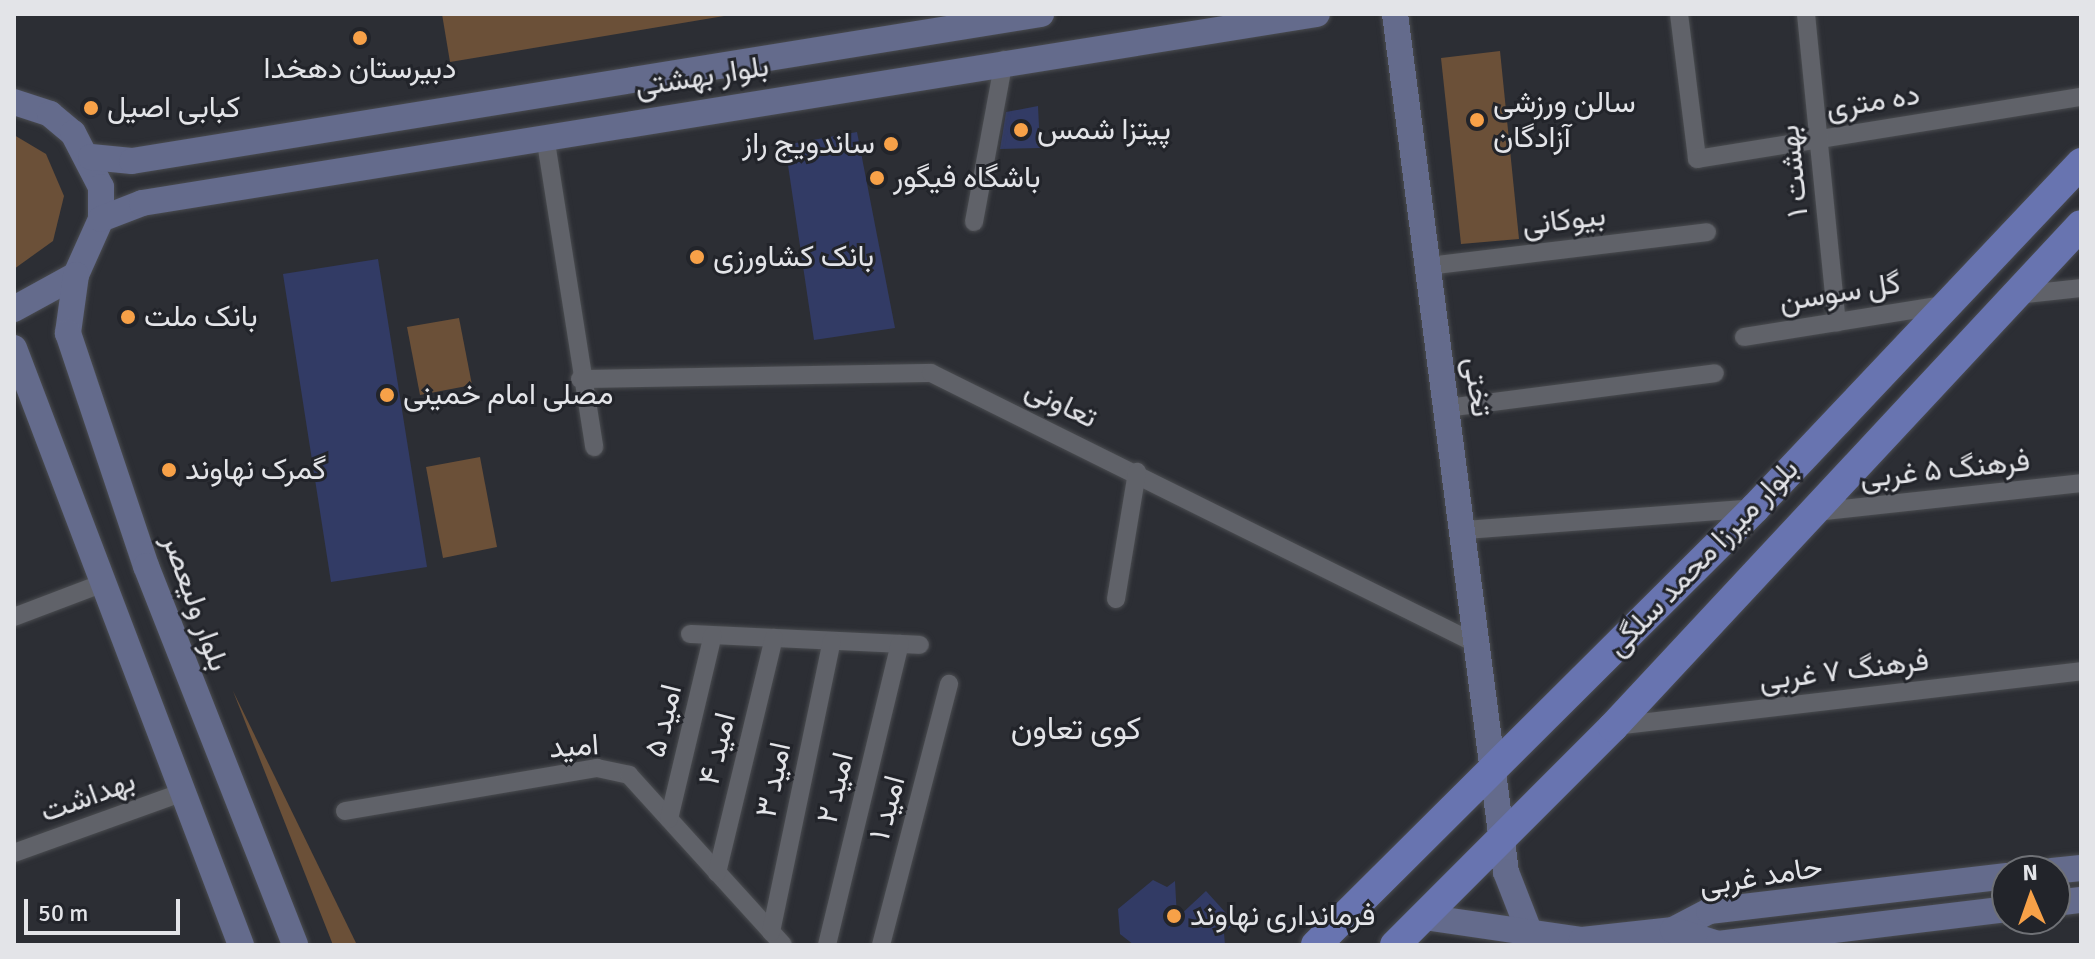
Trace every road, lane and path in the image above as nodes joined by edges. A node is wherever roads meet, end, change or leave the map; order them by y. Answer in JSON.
{"nodes":[{"id":1,"x":1041,"y":14,"type":"edge"},
{"id":2,"x":1317,"y":14,"type":"edge"},
{"id":3,"x":1395,"y":14,"type":"edge"},
{"id":4,"x":1679,"y":14,"type":"edge"},
{"id":5,"x":1806,"y":14,"type":"edge"},
{"id":6,"x":949,"y":21,"type":"edge"},
{"id":7,"x":1004,"y":60,"type":"junction"},
{"id":8,"x":957,"y":67,"type":"junction"},
{"id":9,"x":2081,"y":97,"type":"edge"},
{"id":10,"x":14,"y":102,"type":"edge"},
{"id":11,"x":545,"y":136,"type":"junction"},
{"id":12,"x":1819,"y":139,"type":"junction"},
{"id":13,"x":91,"y":157,"type":"junction"},
{"id":14,"x":2081,"y":163,"type":"edge"},
{"id":15,"x":101,"y":219,"type":"junction"},
{"id":16,"x":974,"y":222,"type":"dead end"},
{"id":17,"x":2081,"y":225,"type":"edge"},
{"id":18,"x":1707,"y":232,"type":"dead end"},
{"id":19,"x":1428,"y":266,"type":"junction"},
{"id":20,"x":76,"y":275,"type":"junction"},
{"id":21,"x":2081,"y":288,"type":"edge"},
{"id":22,"x":2015,"y":295,"type":"junction"},
{"id":23,"x":1944,"y":305,"type":"junction"},
{"id":24,"x":14,"y":309,"type":"edge"},
{"id":25,"x":1837,"y":322,"type":"junction"},
{"id":26,"x":1744,"y":337,"type":"dead end"},
{"id":27,"x":14,"y":348,"type":"edge"},
{"id":28,"x":1715,"y":373,"type":"dead end"},
{"id":29,"x":580,"y":379,"type":"junction"},
{"id":30,"x":1447,"y":408,"type":"junction"},
{"id":31,"x":594,"y":447,"type":"dead end"},
{"id":32,"x":1137,"y":472,"type":"junction"},
{"id":33,"x":2081,"y":483,"type":"edge"},
{"id":34,"x":1755,"y":508,"type":"junction"},
{"id":35,"x":1815,"y":512,"type":"junction"},
{"id":36,"x":1464,"y":530,"type":"junction"},
{"id":37,"x":101,"y":584,"type":"junction"},
{"id":38,"x":1116,"y":599,"type":"dead end"},
{"id":39,"x":14,"y":617,"type":"edge"},
{"id":40,"x":690,"y":634,"type":"dead end"},
{"id":41,"x":713,"y":635,"type":"junction"},
{"id":42,"x":774,"y":638,"type":"junction"},
{"id":43,"x":832,"y":641,"type":"junction"},
{"id":44,"x":900,"y":644,"type":"junction"},
{"id":45,"x":920,"y":645,"type":"dead end"},
{"id":46,"x":1479,"y":645,"type":"junction"},
{"id":47,"x":2081,"y":671,"type":"edge"},
{"id":48,"x":949,"y":684,"type":"dead end"},
{"id":49,"x":1613,"y":727,"type":"junction"},
{"id":50,"x":1496,"y":769,"type":"junction"},
{"id":51,"x":181,"y":793,"type":"junction"},
{"id":52,"x":345,"y":811,"type":"dead end"},
{"id":53,"x":669,"y":819,"type":"junction"},
{"id":54,"x":1505,"y":836,"type":"junction"},
{"id":55,"x":14,"y":853,"type":"edge"},
{"id":56,"x":717,"y":873,"type":"junction"},
{"id":57,"x":1991,"y":878,"type":"edge"},
{"id":58,"x":1991,"y":911,"type":"edge"},
{"id":59,"x":1424,"y":917,"type":"junction"},
{"id":60,"x":1673,"y":930,"type":"junction"},
{"id":61,"x":1531,"y":936,"type":"junction"},
{"id":62,"x":777,"y":938,"type":"edge"},
{"id":63,"x":241,"y":945,"type":"edge"},
{"id":64,"x":295,"y":945,"type":"edge"},
{"id":65,"x":827,"y":945,"type":"edge"},
{"id":66,"x":881,"y":945,"type":"edge"},
{"id":67,"x":1316,"y":945,"type":"edge"},
{"id":68,"x":1395,"y":945,"type":"edge"}],
"edges":[{"from":1,"to":6,"type":"main road","name":"بلوار بهشتی"},
{"from":2,"to":7,"type":"main road","name":"بلوار بهشتی"},
{"from":3,"to":19,"type":"main road","name":"تختی"},
{"from":4,"to":12,"type":"street","name":"ده متری"},
{"from":5,"to":12,"type":"street","name":"بهشت ۱"},
{"from":6,"to":8,"type":"main road"},
{"from":6,"to":13,"type":"main road","name":"بلوار بهشتی"},
{"from":7,"to":8,"type":"main road","name":"بلوار بهشتی"},
{"from":7,"to":16,"type":"street"},
{"from":8,"to":11,"type":"main road","name":"بلوار بهشتی"},
{"from":9,"to":12,"type":"street","name":"ده متری"},
{"from":10,"to":13,"type":"main road"},
{"from":11,"to":15,"type":"main road","name":"بلوار بهشتی"},
{"from":11,"to":29,"type":"street"},
{"from":12,"to":25,"type":"street","name":"بهشت ۱"},
{"from":13,"to":15,"type":"main road"},
{"from":14,"to":23,"type":"main road","name":"بلوار میرزا محمد سلگی"},
{"from":15,"to":20,"type":"main road","name":"بلوار ولیعصر"},
{"from":17,"to":22,"type":"main road","name":"بلوار میرزا محمد سلگی"},
{"from":18,"to":19,"type":"street","name":"بیوکانی"},
{"from":19,"to":30,"type":"main road","name":"تختی"},
{"from":20,"to":24,"type":"main road"},
{"from":20,"to":64,"type":"main road","name":"بلوار ولیعصر"},
{"from":21,"to":22,"type":"street"},
{"from":22,"to":35,"type":"main road","name":"بلوار میرزا محمد سلگی"},
{"from":23,"to":25,"type":"street","name":"گل سوسن"},
{"from":23,"to":34,"type":"main road","name":"بلوار میرزا محمد سلگی"},
{"from":25,"to":26,"type":"street","name":"گل سوسن"},
{"from":27,"to":37,"type":"main road"},
{"from":28,"to":30,"type":"street"},
{"from":29,"to":31,"type":"street"},
{"from":29,"to":32,"type":"street","name":"تعاونی"},
{"from":30,"to":36,"type":"main road","name":"تختی"},
{"from":32,"to":38,"type":"street"},
{"from":32,"to":46,"type":"street","name":"تعاونی"},
{"from":33,"to":35,"type":"street","name":"فرهنگ ۵ غربی"},
{"from":34,"to":36,"type":"street"},
{"from":34,"to":50,"type":"main road","name":"بلوار میرزا محمد سلگی"},
{"from":35,"to":49,"type":"main road","name":"بلوار میرزا محمد سلگی"},
{"from":36,"to":46,"type":"main road","name":"تختی"},
{"from":37,"to":39,"type":"street"},
{"from":37,"to":51,"type":"main road"},
{"from":40,"to":41,"type":"street"},
{"from":41,"to":42,"type":"street"},
{"from":41,"to":53,"type":"street","name":"امید ۵"},
{"from":42,"to":43,"type":"street"},
{"from":42,"to":56,"type":"street","name":"امید ۴"},
{"from":43,"to":44,"type":"street"},
{"from":43,"to":62,"type":"street","name":"امید ۳"},
{"from":44,"to":45,"type":"street"},
{"from":44,"to":65,"type":"street","name":"امید ۲"},
{"from":46,"to":50,"type":"main road","name":"تختی"},
{"from":47,"to":49,"type":"street","name":"فرهنگ ۷ غربی"},
{"from":48,"to":66,"type":"street","name":"امید ۱"},
{"from":49,"to":54,"type":"main road","name":"بلوار میرزا محمد سلگی"},
{"from":50,"to":54,"type":"main road","name":"تختی"},
{"from":50,"to":67,"type":"main road","name":"بلوار میرزا محمد سلگی"},
{"from":51,"to":55,"type":"street","name":"بهداشت"},
{"from":51,"to":63,"type":"main road"},
{"from":52,"to":53,"type":"street","name":"امید"},
{"from":53,"to":56,"type":"street","name":"امید"},
{"from":54,"to":59,"type":"main road","name":"بلوار میرزا محمد سلگی"},
{"from":54,"to":61,"type":"main road","name":"تختی"},
{"from":56,"to":62,"type":"street","name":"امید"},
{"from":57,"to":60,"type":"main road","name":"حامد غربی"},
{"from":58,"to":60,"type":"main road","name":"حامد غربی"},
{"from":59,"to":61,"type":"main road"},
{"from":59,"to":68,"type":"main road","name":"بلوار میرزا محمد سلگی"},
{"from":60,"to":61,"type":"main road"}]}
